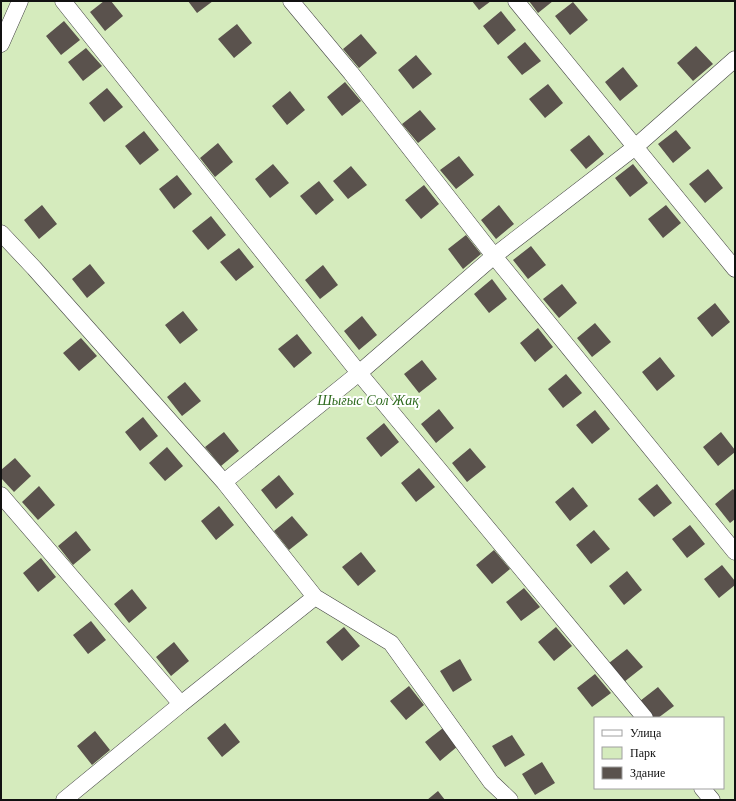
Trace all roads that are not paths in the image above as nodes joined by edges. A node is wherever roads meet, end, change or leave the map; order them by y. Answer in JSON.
{"nodes":[{"id":1,"x":20,"y":1,"type":"edge"},
{"id":2,"x":64,"y":1,"type":"edge"},
{"id":3,"x":291,"y":1,"type":"edge"},
{"id":4,"x":516,"y":1,"type":"edge"},
{"id":5,"x":1,"y":44,"type":"edge"},
{"id":6,"x":735,"y":59,"type":"edge"},
{"id":7,"x":634,"y":148,"type":"junction"},
{"id":8,"x":1,"y":233,"type":"edge"},
{"id":9,"x":494,"y":256,"type":"junction"},
{"id":10,"x":735,"y":269,"type":"edge"},
{"id":11,"x":359,"y":372,"type":"junction"},
{"id":12,"x":224,"y":482,"type":"junction"},
{"id":13,"x":1,"y":495,"type":"edge"},
{"id":14,"x":735,"y":552,"type":"edge"},
{"id":15,"x":315,"y":597,"type":"junction"},
{"id":16,"x":181,"y":704,"type":"junction"},
{"id":17,"x":644,"y":717,"type":"edge"},
{"id":18,"x":703,"y":789,"type":"edge"},
{"id":19,"x":64,"y":800,"type":"edge"},
{"id":20,"x":510,"y":800,"type":"edge"},
{"id":21,"x":712,"y":800,"type":"edge"}],
"edges":[{"from":1,"to":5,"type":"street"},
{"from":2,"to":11,"type":"street"},
{"from":3,"to":9,"type":"street"},
{"from":4,"to":7,"type":"street"},
{"from":6,"to":7,"type":"street"},
{"from":7,"to":9,"type":"street"},
{"from":7,"to":10,"type":"street"},
{"from":8,"to":12,"type":"street"},
{"from":9,"to":11,"type":"street"},
{"from":9,"to":14,"type":"street"},
{"from":11,"to":12,"type":"street"},
{"from":11,"to":17,"type":"street"},
{"from":12,"to":15,"type":"street"},
{"from":13,"to":16,"type":"street"},
{"from":15,"to":16,"type":"street"},
{"from":15,"to":20,"type":"street"},
{"from":16,"to":19,"type":"street"},
{"from":18,"to":21,"type":"street"}]}
